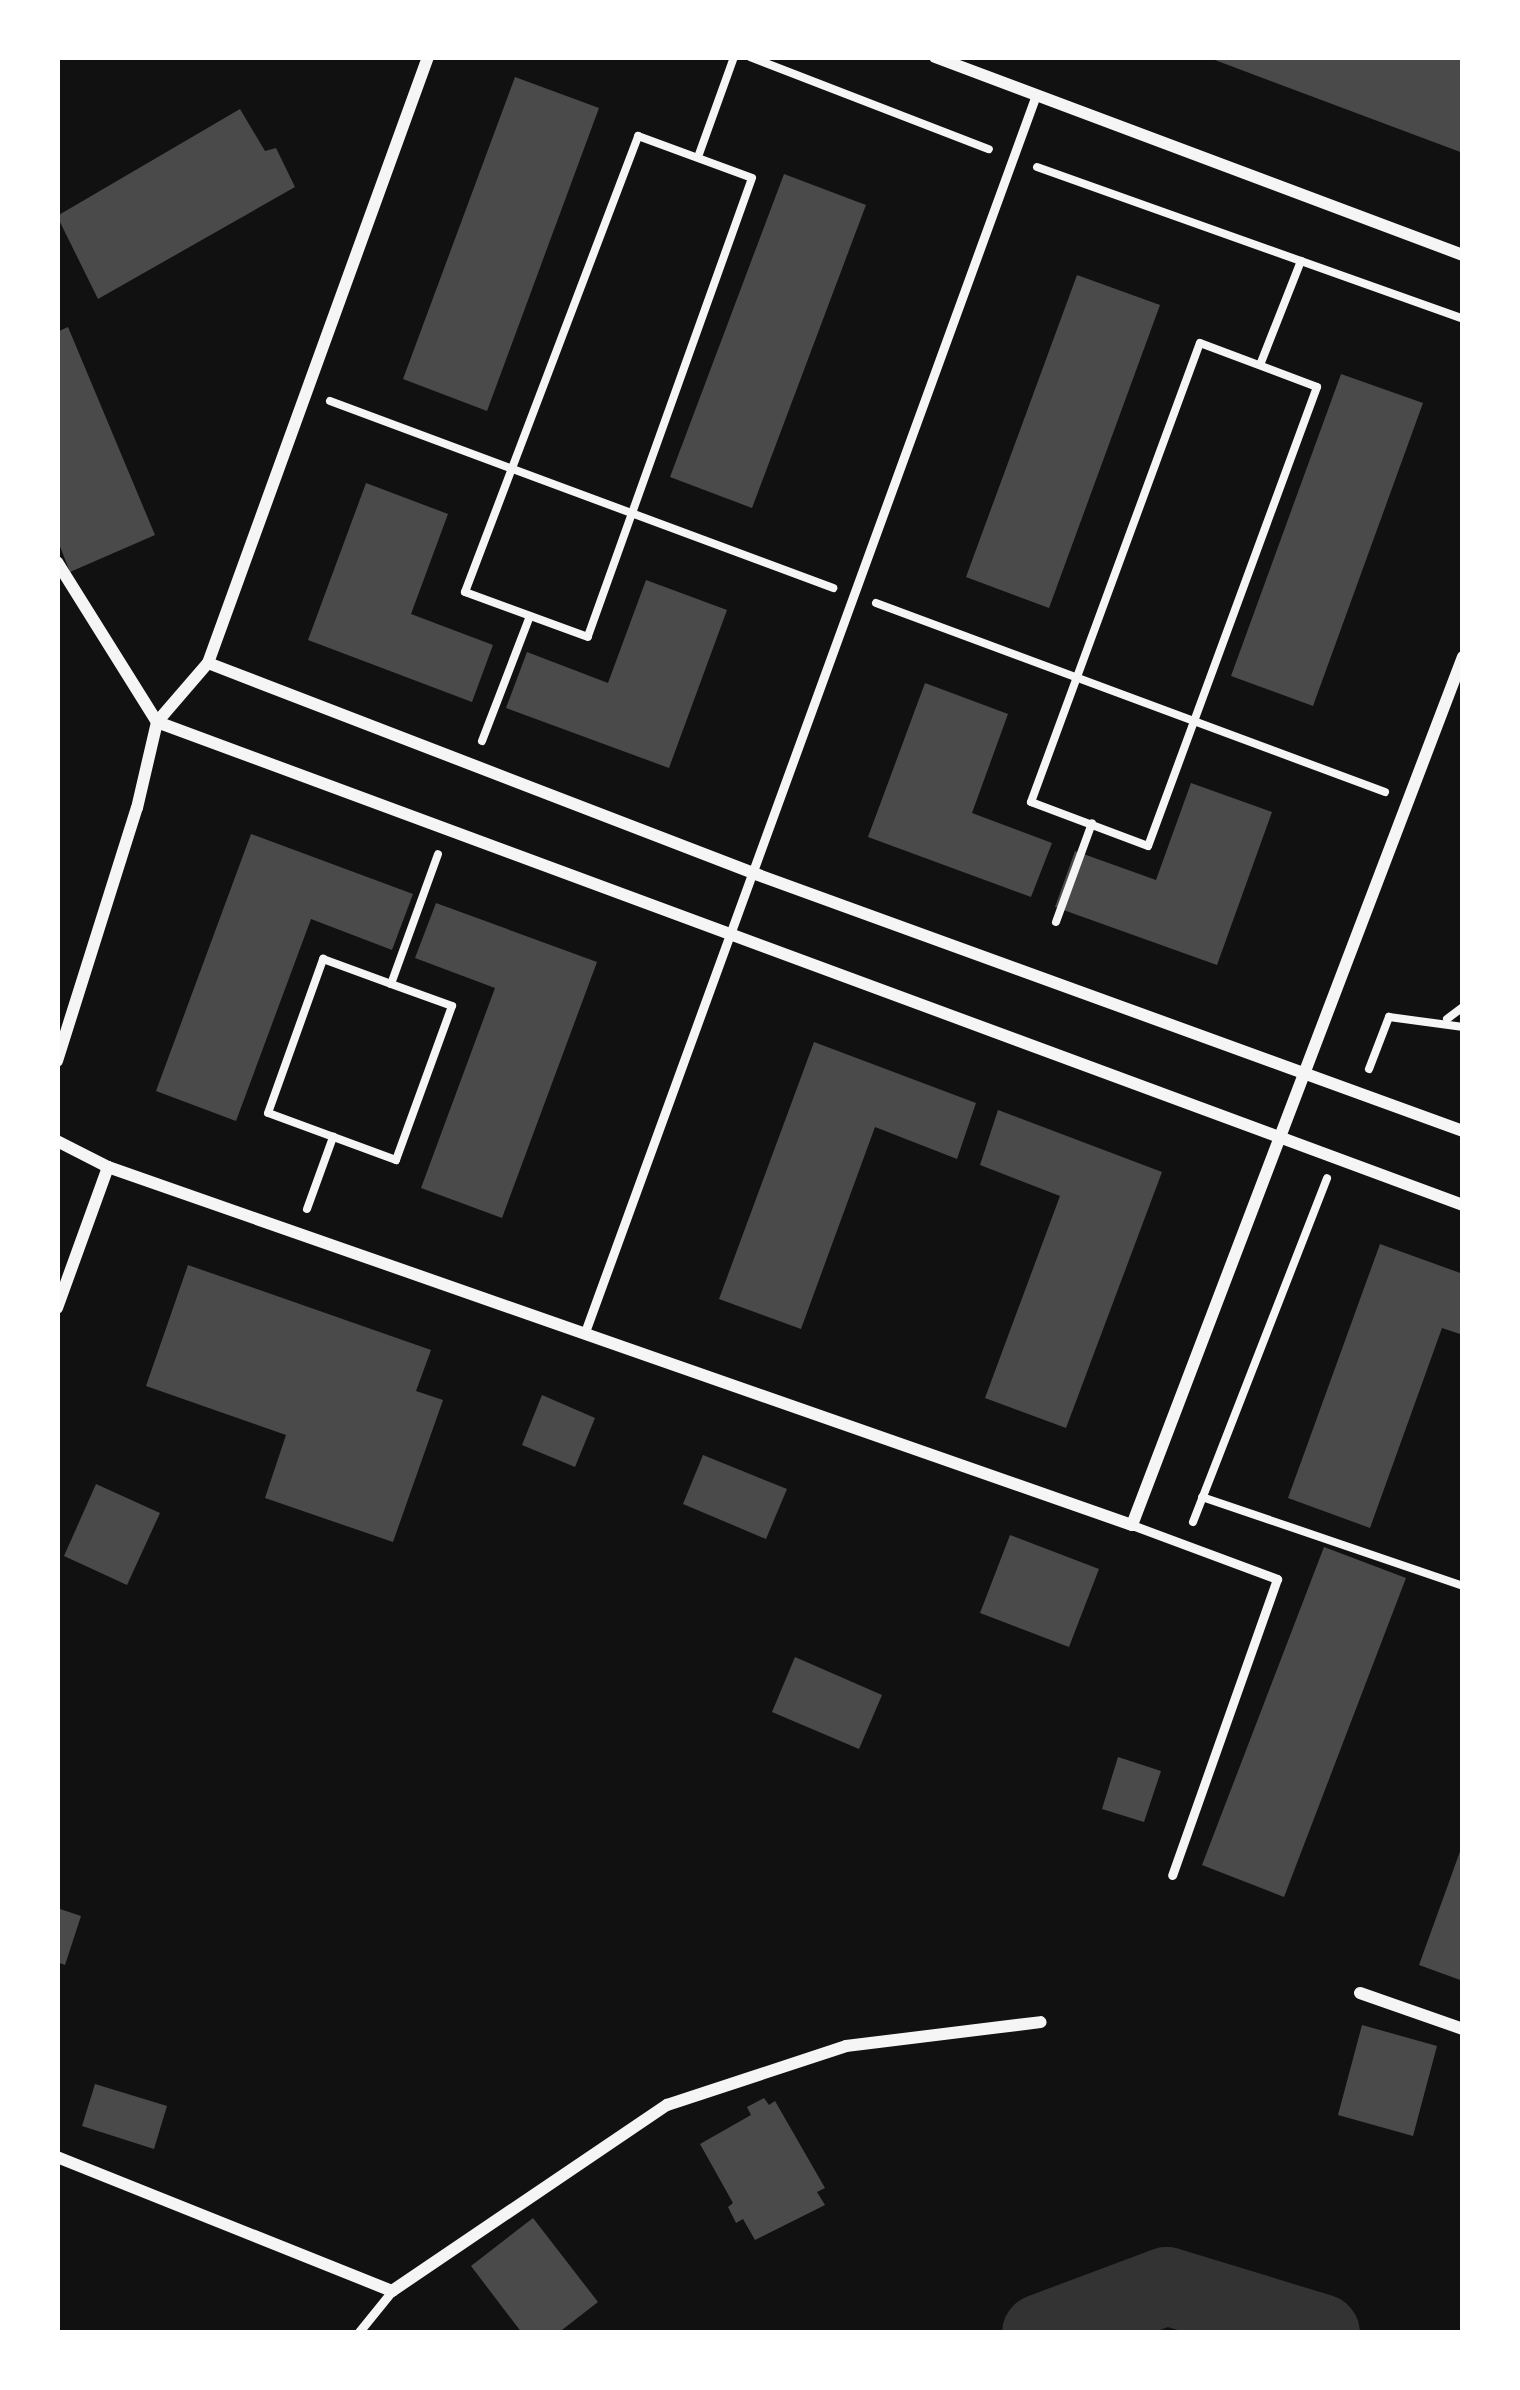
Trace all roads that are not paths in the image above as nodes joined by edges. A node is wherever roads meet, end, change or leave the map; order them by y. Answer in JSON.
{"nodes":[{"id":1,"x":428,"y":57,"type":"edge"},
{"id":2,"x":935,"y":57,"type":"edge"},
{"id":3,"x":1036,"y":95,"type":"junction"},
{"id":4,"x":1463,"y":255,"type":"edge"},
{"id":5,"x":57,"y":562,"type":"edge"},
{"id":6,"x":1463,"y":657,"type":"edge"},
{"id":7,"x":208,"y":663,"type":"junction"},
{"id":8,"x":157,"y":722,"type":"junction"},
{"id":9,"x":753,"y":873,"type":"junction"},
{"id":10,"x":732,"y":931,"type":"junction"},
{"id":11,"x":73,"y":1024,"type":"junction"},
{"id":12,"x":57,"y":1025,"type":"edge"},
{"id":13,"x":57,"y":1061,"type":"edge"},
{"id":14,"x":1307,"y":1072,"type":"junction"},
{"id":15,"x":1463,"y":1131,"type":"edge"},
{"id":16,"x":1282,"y":1138,"type":"junction"},
{"id":17,"x":57,"y":1141,"type":"edge"},
{"id":18,"x":108,"y":1168,"type":"junction"},
{"id":19,"x":1463,"y":1204,"type":"edge"},
{"id":20,"x":57,"y":1307,"type":"edge"},
{"id":21,"x":585,"y":1332,"type":"junction"},
{"id":22,"x":1132,"y":1525,"type":"junction"},
{"id":23,"x":1172,"y":1875,"type":"dead end"},
{"id":24,"x":1360,"y":1993,"type":"dead end"},
{"id":25,"x":1041,"y":2022,"type":"dead end"},
{"id":26,"x":1463,"y":2029,"type":"edge"},
{"id":27,"x":57,"y":2157,"type":"edge"},
{"id":28,"x":392,"y":2290,"type":"junction"},
{"id":29,"x":358,"y":2333,"type":"edge"}],
"edges":[{"from":1,"to":7,"type":"street"},
{"from":2,"to":3,"type":"street"},
{"from":3,"to":4,"type":"street"},
{"from":3,"to":9,"type":"lane"},
{"from":5,"to":8,"type":"street"},
{"from":6,"to":14,"type":"street"},
{"from":7,"to":8,"type":"street"},
{"from":7,"to":9,"type":"street"},
{"from":8,"to":10,"type":"street"},
{"from":8,"to":11,"type":"street"},
{"from":9,"to":10,"type":"lane"},
{"from":9,"to":14,"type":"street"},
{"from":10,"to":16,"type":"street"},
{"from":10,"to":21,"type":"lane"},
{"from":11,"to":12,"type":"street"},
{"from":11,"to":13,"type":"street"},
{"from":14,"to":15,"type":"street"},
{"from":14,"to":16,"type":"street"},
{"from":16,"to":19,"type":"street"},
{"from":16,"to":22,"type":"street"},
{"from":17,"to":18,"type":"street"},
{"from":18,"to":20,"type":"street"},
{"from":18,"to":21,"type":"street"},
{"from":21,"to":22,"type":"street"},
{"from":22,"to":23,"type":"lane"},
{"from":24,"to":26,"type":"street"},
{"from":25,"to":28,"type":"street"},
{"from":27,"to":28,"type":"street"},
{"from":28,"to":29,"type":"lane"}]}
